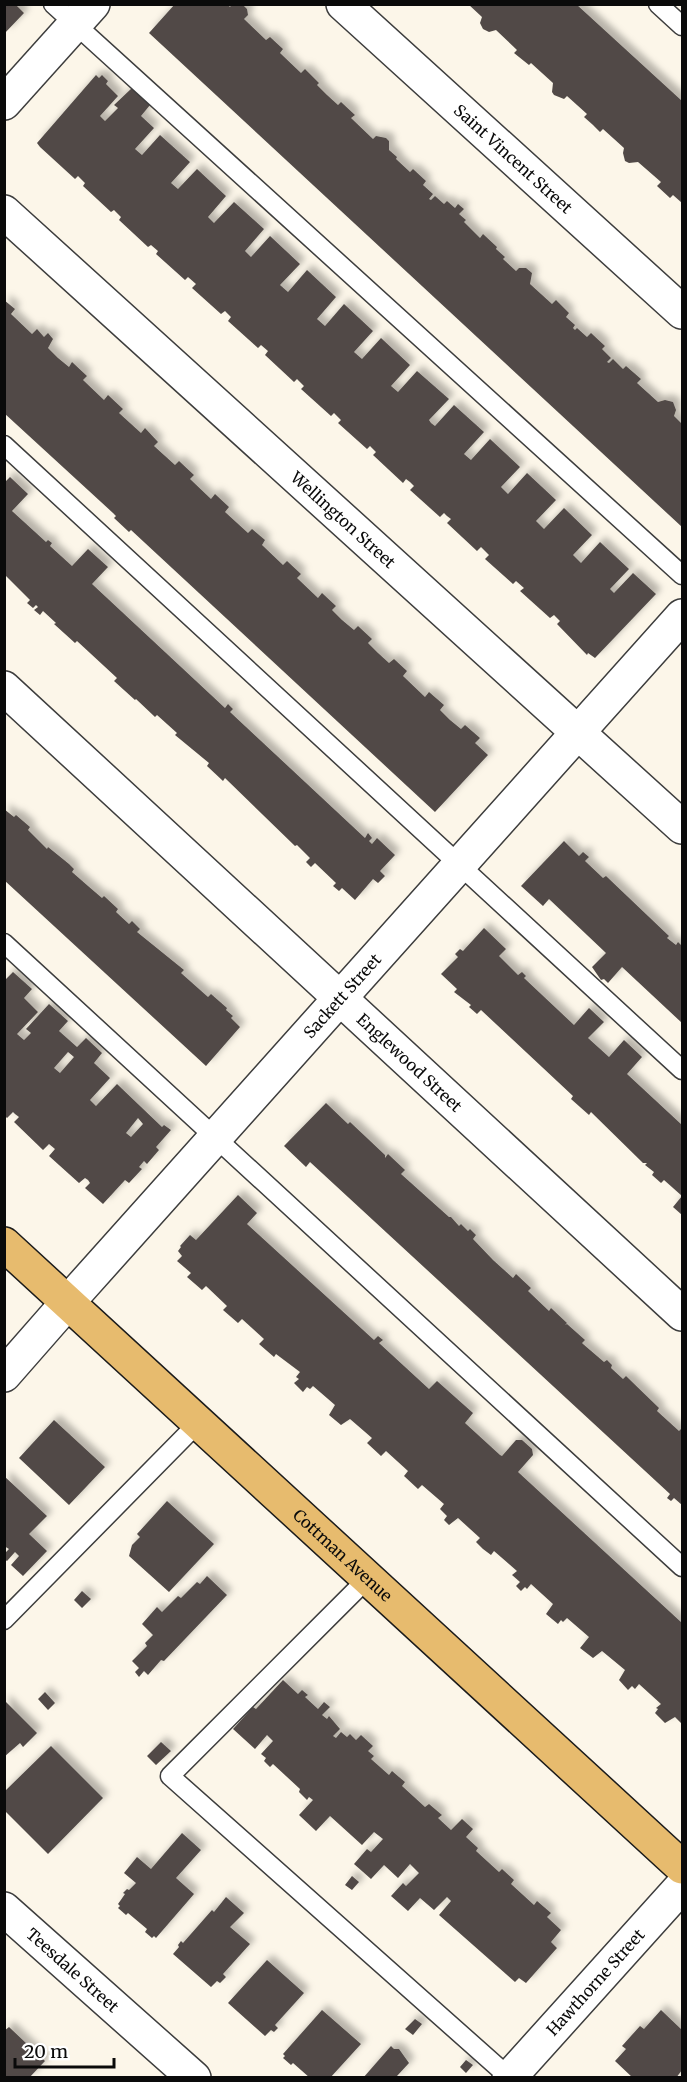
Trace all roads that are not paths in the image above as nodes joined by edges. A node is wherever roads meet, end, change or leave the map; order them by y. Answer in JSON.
{"nodes":[{"id":1,"x":343,"y":4,"type":"edge"},
{"id":2,"x":658,"y":4,"type":"edge"},
{"id":3,"x":74,"y":11,"type":"edge"},
{"id":4,"x":682,"y":26,"type":"edge"},
{"id":5,"x":4,"y":103,"type":"edge"},
{"id":6,"x":4,"y":212,"type":"edge"},
{"id":7,"x":682,"y":312,"type":"edge"},
{"id":8,"x":4,"y":445,"type":"edge"},
{"id":9,"x":682,"y":575,"type":"edge"},
{"id":10,"x":682,"y":616,"type":"edge"},
{"id":11,"x":4,"y":688,"type":"edge"},
{"id":12,"x":578,"y":732,"type":"junction"},
{"id":13,"x":682,"y":827,"type":"edge"},
{"id":14,"x":460,"y":864,"type":"junction"},
{"id":15,"x":4,"y":943,"type":"edge"},
{"id":16,"x":340,"y":998,"type":"junction"},
{"id":17,"x":682,"y":1070,"type":"edge"},
{"id":18,"x":215,"y":1137,"type":"junction"},
{"id":19,"x":4,"y":1244,"type":"edge"},
{"id":20,"x":68,"y":1302,"type":"junction"},
{"id":21,"x":682,"y":1314,"type":"edge"},
{"id":22,"x":4,"y":1375,"type":"edge"},
{"id":23,"x":199,"y":1422,"type":"junction"},
{"id":24,"x":682,"y":1567,"type":"edge"},
{"id":25,"x":368,"y":1578,"type":"junction"},
{"id":26,"x":4,"y":1620,"type":"edge"},
{"id":27,"x":682,"y":1867,"type":"edge"},
{"id":28,"x":682,"y":1886,"type":"edge"},
{"id":29,"x":4,"y":1909,"type":"edge"},
{"id":30,"x":510,"y":2077,"type":"edge"},
{"id":31,"x":194,"y":2078,"type":"edge"}],
"edges":[{"from":1,"to":7,"type":"street","name":"Saint Vincent Street"},
{"from":2,"to":4,"type":"lane"},
{"from":3,"to":5,"type":"street"},
{"from":3,"to":9,"type":"lane"},
{"from":6,"to":12,"type":"street","name":"Wellington Street"},
{"from":8,"to":14,"type":"lane"},
{"from":10,"to":12,"type":"street","name":"Sackett Street"},
{"from":11,"to":16,"type":"street","name":"Englewood Street"},
{"from":12,"to":13,"type":"street","name":"Wellington Street"},
{"from":12,"to":14,"type":"street","name":"Sackett Street"},
{"from":14,"to":16,"type":"street","name":"Sackett Street"},
{"from":14,"to":17,"type":"lane"},
{"from":15,"to":18,"type":"lane"},
{"from":16,"to":18,"type":"street","name":"Sackett Street"},
{"from":16,"to":21,"type":"street","name":"Englewood Street"},
{"from":18,"to":20,"type":"street","name":"Sackett Street"},
{"from":18,"to":24,"type":"lane"},
{"from":19,"to":20,"type":"main road","name":"Cottman Avenue"},
{"from":20,"to":22,"type":"street","name":"Sackett Street"},
{"from":20,"to":23,"type":"main road","name":"Cottman Avenue"},
{"from":23,"to":25,"type":"main road","name":"Cottman Avenue"},
{"from":23,"to":26,"type":"lane"},
{"from":25,"to":27,"type":"main road","name":"Cottman Avenue"},
{"from":25,"to":30,"type":"lane"},
{"from":28,"to":30,"type":"street","name":"Hawthorne Street"},
{"from":29,"to":31,"type":"street","name":"Teesdale Street"}]}
